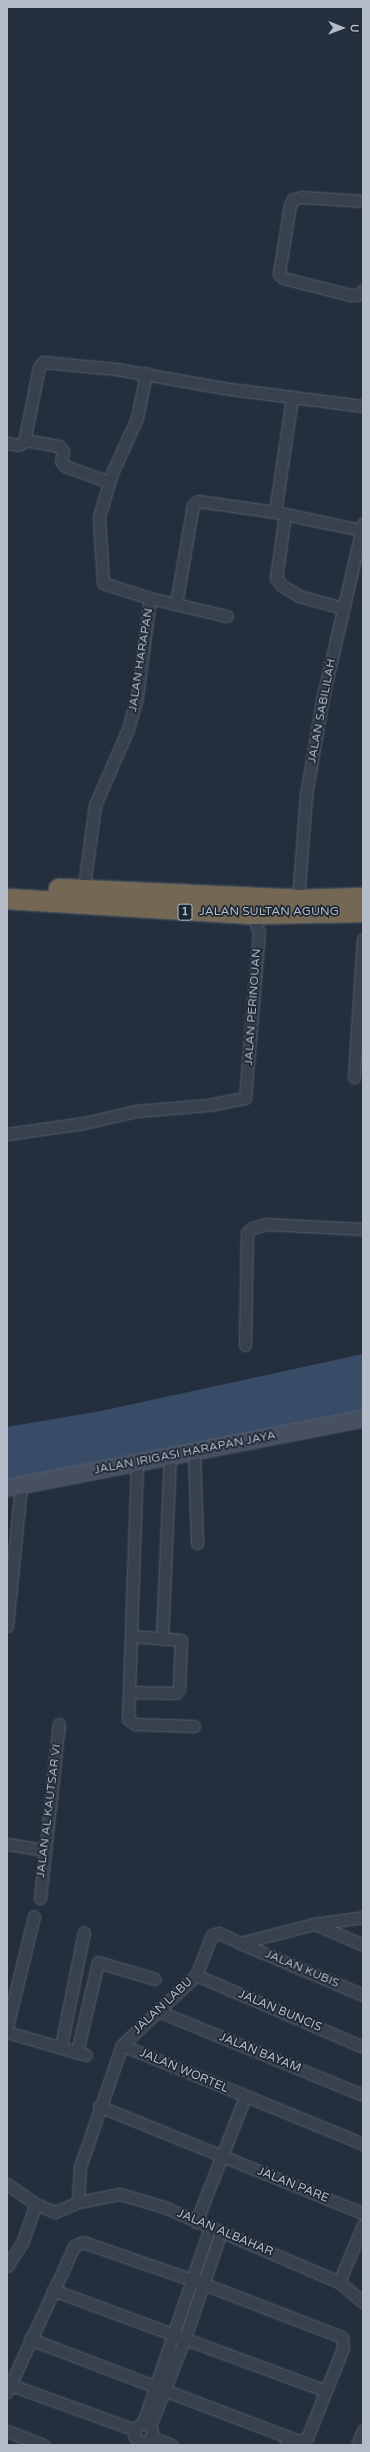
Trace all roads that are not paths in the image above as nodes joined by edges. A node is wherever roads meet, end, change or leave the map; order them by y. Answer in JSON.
{"nodes":[{"id":1,"x":363,"y":201,"type":"edge"},
{"id":2,"x":363,"y":290,"type":"edge"},
{"id":3,"x":146,"y":373,"type":"junction"},
{"id":4,"x":292,"y":398,"type":"junction"},
{"id":5,"x":363,"y":406,"type":"edge"},
{"id":6,"x":25,"y":440,"type":"junction"},
{"id":7,"x":7,"y":443,"type":"edge"},
{"id":8,"x":109,"y":482,"type":"junction"},
{"id":9,"x":280,"y":513,"type":"junction"},
{"id":10,"x":362,"y":527,"type":"edge"},
{"id":11,"x":150,"y":598,"type":"junction"},
{"id":12,"x":176,"y":604,"type":"junction"},
{"id":13,"x":343,"y":608,"type":"junction"},
{"id":14,"x":227,"y":616,"type":"dead end"},
{"id":15,"x":7,"y":885,"type":"edge"},
{"id":16,"x":83,"y":898,"type":"junction"},
{"id":17,"x":363,"y":898,"type":"edge"},
{"id":18,"x":7,"y":899,"type":"edge"},
{"id":19,"x":298,"y":900,"type":"junction"},
{"id":20,"x":363,"y":912,"type":"edge"},
{"id":21,"x":252,"y":914,"type":"junction"},
{"id":22,"x":363,"y":939,"type":"edge"},
{"id":23,"x":354,"y":1077,"type":"dead end"},
{"id":24,"x":7,"y":1134,"type":"edge"},
{"id":25,"x":363,"y":1229,"type":"edge"},
{"id":26,"x":245,"y":1345,"type":"dead end"},
{"id":27,"x":363,"y":1419,"type":"edge"},
{"id":28,"x":194,"y":1451,"type":"junction"},
{"id":29,"x":170,"y":1456,"type":"junction"},
{"id":30,"x":137,"y":1462,"type":"junction"},
{"id":31,"x":14,"y":1486,"type":"edge"},
{"id":32,"x":197,"y":1543,"type":"dead end"},
{"id":33,"x":7,"y":1626,"type":"edge"},
{"id":34,"x":132,"y":1636,"type":"junction"},
{"id":35,"x":162,"y":1639,"type":"junction"},
{"id":36,"x":129,"y":1692,"type":"junction"},
{"id":37,"x":59,"y":1724,"type":"dead end"},
{"id":38,"x":194,"y":1726,"type":"dead end"},
{"id":39,"x":7,"y":1844,"type":"edge"},
{"id":40,"x":43,"y":1850,"type":"junction"},
{"id":41,"x":40,"y":1898,"type":"dead end"},
{"id":42,"x":34,"y":1916,"type":"dead end"},
{"id":43,"x":363,"y":1917,"type":"edge"},
{"id":44,"x":314,"y":1924,"type":"junction"},
{"id":45,"x":84,"y":1932,"type":"dead end"},
{"id":46,"x":240,"y":1943,"type":"junction"},
{"id":47,"x":363,"y":1945,"type":"edge"},
{"id":48,"x":196,"y":1975,"type":"junction"},
{"id":49,"x":155,"y":1979,"type":"dead end"},
{"id":50,"x":363,"y":1995,"type":"edge"},
{"id":51,"x":158,"y":2011,"type":"junction"},
{"id":52,"x":7,"y":2027,"type":"edge"},
{"id":53,"x":7,"y":2032,"type":"edge"},
{"id":54,"x":122,"y":2045,"type":"junction"},
{"id":55,"x":61,"y":2046,"type":"junction"},
{"id":56,"x":363,"y":2047,"type":"edge"},
{"id":57,"x":363,"y":2095,"type":"edge"},
{"id":58,"x":246,"y":2097,"type":"junction"},
{"id":59,"x":100,"y":2106,"type":"junction"},
{"id":60,"x":363,"y":2144,"type":"edge"},
{"id":61,"x":223,"y":2157,"type":"junction"},
{"id":62,"x":7,"y":2184,"type":"edge"},
{"id":63,"x":78,"y":2202,"type":"junction"},
{"id":64,"x":45,"y":2208,"type":"junction"},
{"id":65,"x":363,"y":2213,"type":"edge"},
{"id":66,"x":196,"y":2222,"type":"junction"},
{"id":67,"x":363,"y":2225,"type":"edge"},
{"id":68,"x":210,"y":2227,"type":"junction"},
{"id":69,"x":222,"y":2232,"type":"junction"},
{"id":70,"x":7,"y":2266,"type":"edge"},
{"id":71,"x":192,"y":2280,"type":"junction"},
{"id":72,"x":339,"y":2282,"type":"junction"},
{"id":73,"x":204,"y":2284,"type":"junction"},
{"id":74,"x":53,"y":2290,"type":"junction"},
{"id":75,"x":363,"y":2302,"type":"edge"},
{"id":76,"x":174,"y":2335,"type":"junction"},
{"id":77,"x":30,"y":2339,"type":"junction"},
{"id":78,"x":184,"y":2340,"type":"junction"},
{"id":79,"x":9,"y":2388,"type":"edge"},
{"id":80,"x":160,"y":2389,"type":"junction"},
{"id":81,"x":326,"y":2391,"type":"junction"},
{"id":82,"x":363,"y":2430,"type":"edge"},
{"id":83,"x":7,"y":2431,"type":"edge"},
{"id":84,"x":142,"y":2436,"type":"edge"},
{"id":85,"x":286,"y":2441,"type":"edge"},
{"id":86,"x":44,"y":2445,"type":"edge"},
{"id":87,"x":172,"y":2445,"type":"edge"},
{"id":88,"x":357,"y":2445,"type":"edge"}],
"edges":[{"from":1,"to":2,"type":"street"},
{"from":3,"to":4,"type":"street"},
{"from":3,"to":6,"type":"street"},
{"from":3,"to":8,"type":"street"},
{"from":4,"to":5,"type":"street"},
{"from":4,"to":9,"type":"street"},
{"from":6,"to":7,"type":"street"},
{"from":6,"to":8,"type":"street"},
{"from":8,"to":11,"type":"street"},
{"from":9,"to":10,"type":"street"},
{"from":9,"to":12,"type":"street"},
{"from":9,"to":13,"type":"street"},
{"from":10,"to":13,"type":"street","name":"JALAN SABILILAH"},
{"from":11,"to":12,"type":"street"},
{"from":11,"to":16,"type":"street","name":"JALAN HARAPAN"},
{"from":12,"to":14,"type":"street"},
{"from":13,"to":19,"type":"street","name":"JALAN SABILILAH"},
{"from":15,"to":16,"type":"highway","name":"JALAN SULTAN AGUNG","number":"1"},
{"from":16,"to":18,"type":"highway","name":"JALAN SULTAN AGUNG","number":"1"},
{"from":16,"to":19,"type":"highway","name":"JALAN SULTAN AGUNG","number":"1"},
{"from":16,"to":21,"type":"highway","name":"JALAN SULTAN AGUNG","number":"1"},
{"from":17,"to":19,"type":"highway","name":"JALAN SULTAN AGUNG","number":"1"},
{"from":20,"to":21,"type":"highway","name":"JALAN SULTAN AGUNG","number":"1"},
{"from":21,"to":24,"type":"street","name":"JALAN PERINOUAN"},
{"from":22,"to":23,"type":"street"},
{"from":25,"to":26,"type":"street"},
{"from":27,"to":28,"type":"street","name":"JALAN IRIGASI HARAPAN JAYA"},
{"from":28,"to":29,"type":"street","name":"JALAN IRIGASI HARAPAN JAYA"},
{"from":28,"to":32,"type":"street"},
{"from":29,"to":30,"type":"street","name":"JALAN IRIGASI HARAPAN JAYA"},
{"from":29,"to":35,"type":"street"},
{"from":30,"to":31,"type":"street","name":"JALAN IRIGASI HARAPAN JAYA"},
{"from":30,"to":34,"type":"street"},
{"from":31,"to":33,"type":"street"},
{"from":34,"to":35,"type":"street"},
{"from":34,"to":36,"type":"street"},
{"from":35,"to":36,"type":"street"},
{"from":36,"to":38,"type":"street"},
{"from":37,"to":40,"type":"street","name":"JALAN AL KAUTSAR VI"},
{"from":39,"to":40,"type":"street"},
{"from":40,"to":41,"type":"street","name":"JALAN AL KAUTSAR VI"},
{"from":42,"to":52,"type":"street"},
{"from":43,"to":44,"type":"street"},
{"from":44,"to":46,"type":"street"},
{"from":44,"to":47,"type":"street"},
{"from":45,"to":55,"type":"street"},
{"from":46,"to":48,"type":"street","name":"JALAN LABU"},
{"from":46,"to":50,"type":"street","name":"JALAN KUBIS"},
{"from":48,"to":51,"type":"street","name":"JALAN LABU"},
{"from":48,"to":56,"type":"street","name":"JALAN BUNCIS"},
{"from":49,"to":55,"type":"street"},
{"from":51,"to":54,"type":"street","name":"JALAN LABU"},
{"from":51,"to":57,"type":"street","name":"JALAN BAYAM"},
{"from":53,"to":55,"type":"street"},
{"from":54,"to":58,"type":"street","name":"JALAN WORTEL"},
{"from":54,"to":59,"type":"street","name":"JALAN LABU"},
{"from":58,"to":60,"type":"street","name":"JALAN WORTEL"},
{"from":58,"to":61,"type":"street"},
{"from":59,"to":61,"type":"street","name":"JALAN PARE"},
{"from":59,"to":63,"type":"street","name":"JALAN LABU"},
{"from":61,"to":65,"type":"street","name":"JALAN PARE"},
{"from":61,"to":66,"type":"street"},
{"from":62,"to":64,"type":"street"},
{"from":63,"to":64,"type":"street","name":"JALAN ALBAHAR"},
{"from":63,"to":66,"type":"street","name":"JALAN ALBAHAR"},
{"from":64,"to":70,"type":"street"},
{"from":66,"to":68,"type":"street","name":"JALAN ALBAHAR"},
{"from":67,"to":72,"type":"street"},
{"from":68,"to":69,"type":"street","name":"JALAN ALBAHAR"},
{"from":68,"to":71,"type":"street"},
{"from":69,"to":72,"type":"street","name":"JALAN ALBAHAR"},
{"from":69,"to":73,"type":"street"},
{"from":71,"to":73,"type":"street"},
{"from":71,"to":74,"type":"street"},
{"from":71,"to":76,"type":"street"},
{"from":72,"to":75,"type":"street","name":"JALAN ALBAHAR"},
{"from":73,"to":78,"type":"street"},
{"from":73,"to":81,"type":"street"},
{"from":74,"to":76,"type":"street"},
{"from":74,"to":77,"type":"street"},
{"from":76,"to":78,"type":"street"},
{"from":76,"to":80,"type":"street"},
{"from":77,"to":79,"type":"street"},
{"from":77,"to":80,"type":"street"},
{"from":78,"to":80,"type":"street"},
{"from":78,"to":81,"type":"street"},
{"from":79,"to":84,"type":"street"},
{"from":80,"to":84,"type":"street"},
{"from":80,"to":85,"type":"street"},
{"from":81,"to":85,"type":"street"},
{"from":82,"to":88,"type":"street"},
{"from":83,"to":86,"type":"street"},
{"from":84,"to":87,"type":"street"}]}
